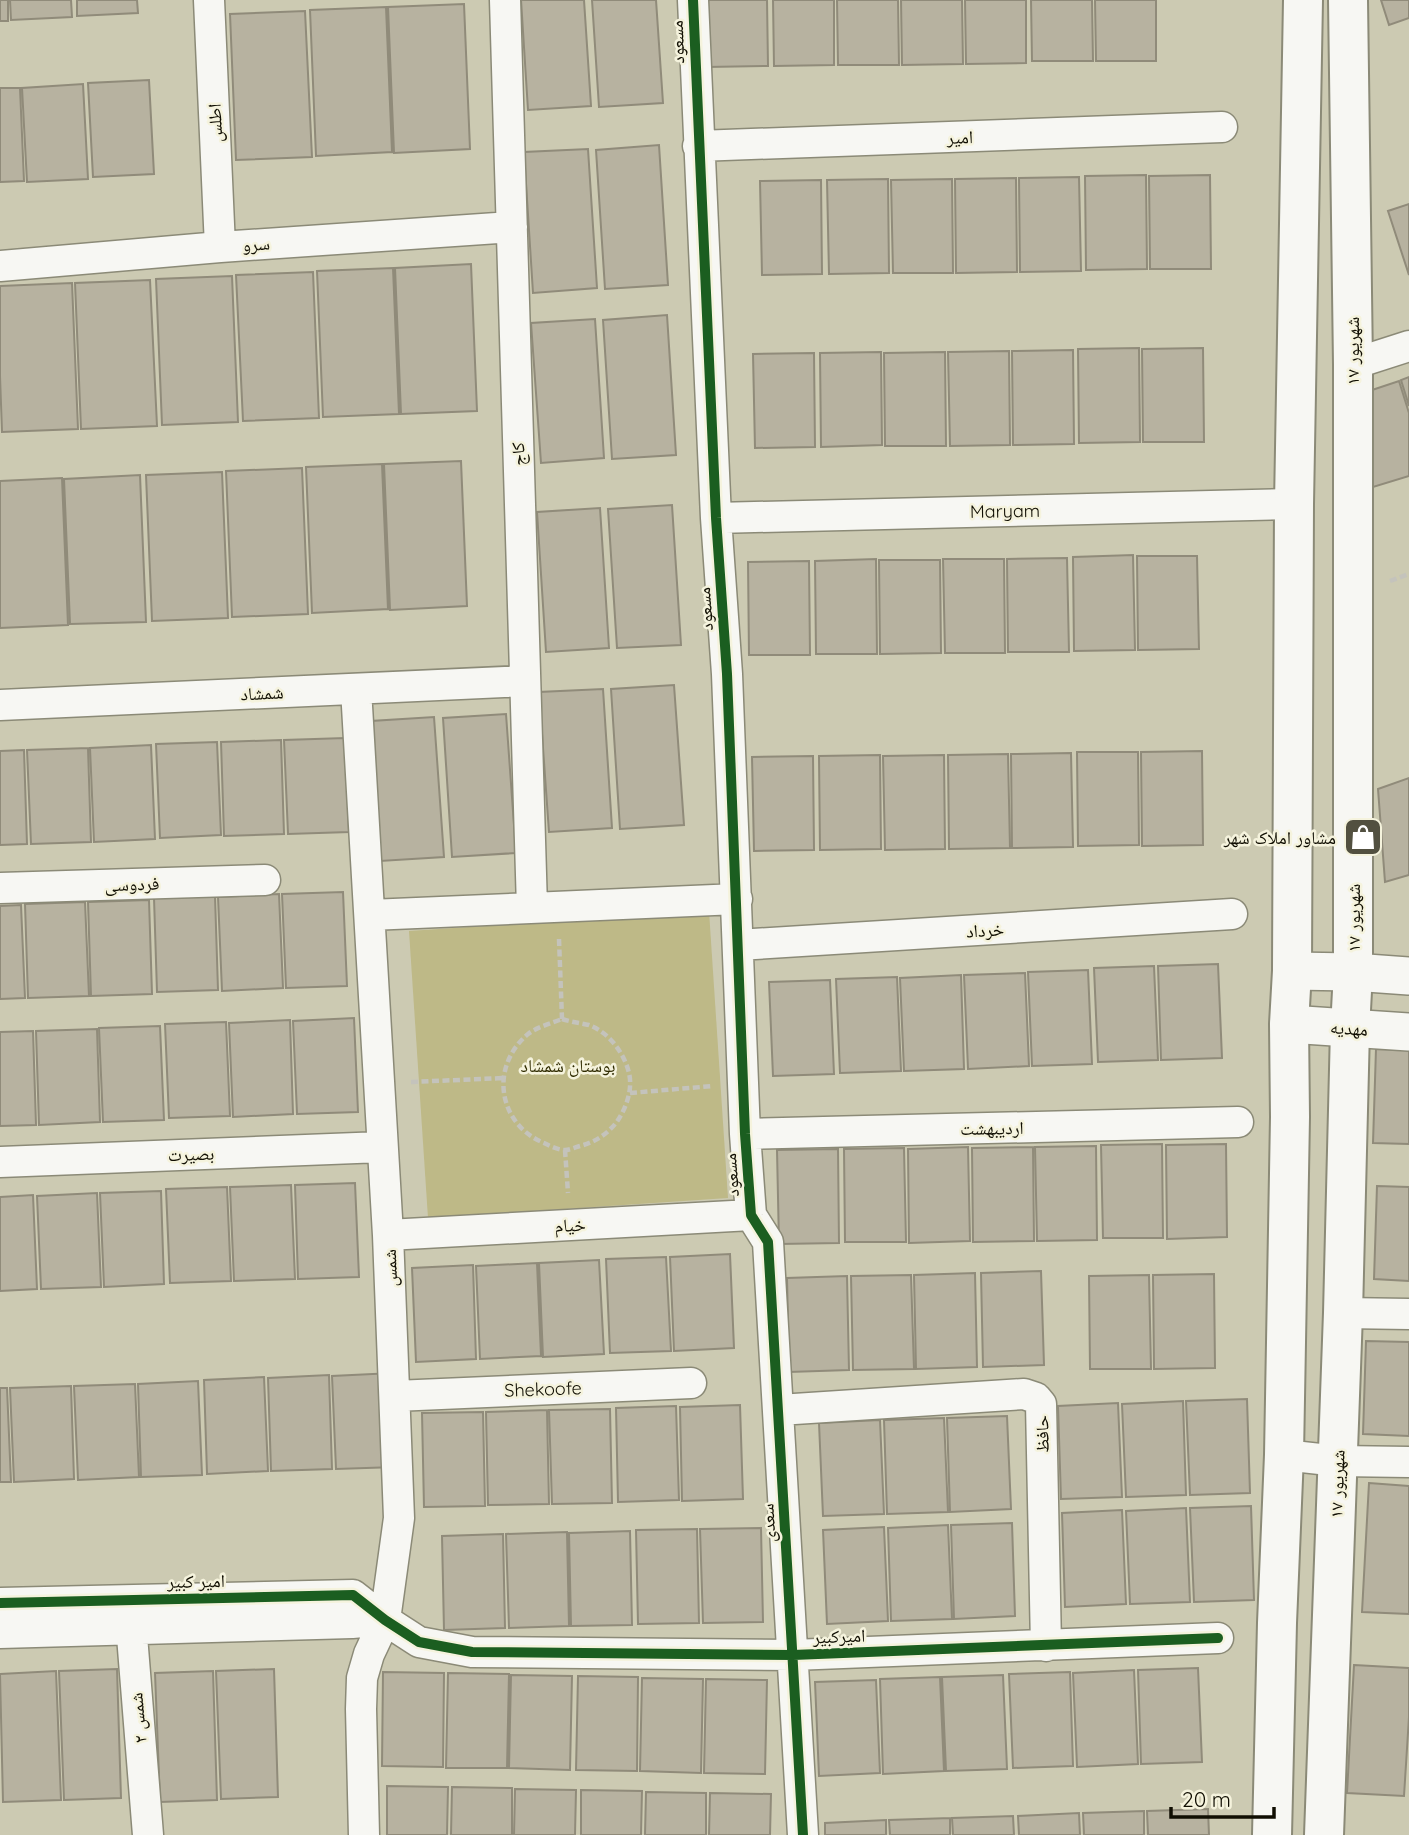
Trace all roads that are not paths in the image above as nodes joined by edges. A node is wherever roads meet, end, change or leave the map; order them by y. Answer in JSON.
{"nodes":[{"id":1,"x":209,"y":0,"type":"edge"},
{"id":2,"x":505,"y":0,"type":"edge"},
{"id":3,"x":693,"y":0,"type":"edge"},
{"id":4,"x":1303,"y":0,"type":"edge"},
{"id":5,"x":1348,"y":0,"type":"edge"},
{"id":6,"x":1222,"y":127,"type":"dead end"},
{"id":7,"x":698,"y":146,"type":"junction"},
{"id":8,"x":512,"y":227,"type":"junction"},
{"id":9,"x":220,"y":247,"type":"junction"},
{"id":10,"x":0,"y":266,"type":"edge"},
{"id":11,"x":1409,"y":346,"type":"edge"},
{"id":12,"x":1353,"y":364,"type":"junction"},
{"id":13,"x":1294,"y":504,"type":"junction"},
{"id":14,"x":716,"y":519,"type":"junction"},
{"id":15,"x":524,"y":681,"type":"junction"},
{"id":16,"x":356,"y":689,"type":"junction"},
{"id":17,"x":0,"y":705,"type":"edge"},
{"id":18,"x":265,"y":880,"type":"dead end"},
{"id":19,"x":0,"y":888,"type":"edge"},
{"id":20,"x":737,"y":899,"type":"junction"},
{"id":21,"x":545,"y":907,"type":"junction"},
{"id":22,"x":1232,"y":914,"type":"dead end"},
{"id":23,"x":370,"y":915,"type":"junction"},
{"id":24,"x":738,"y":945,"type":"junction"},
{"id":25,"x":1292,"y":971,"type":"junction"},
{"id":26,"x":1353,"y":972,"type":"junction"},
{"id":27,"x":1409,"y":976,"type":"edge"},
{"id":28,"x":1289,"y":1024,"type":"junction"},
{"id":29,"x":1350,"y":1029,"type":"junction"},
{"id":30,"x":1409,"y":1032,"type":"edge"},
{"id":31,"x":1238,"y":1122,"type":"dead end"},
{"id":32,"x":746,"y":1134,"type":"junction"},
{"id":33,"x":382,"y":1147,"type":"junction"},
{"id":34,"x":0,"y":1162,"type":"edge"},
{"id":35,"x":751,"y":1215,"type":"junction"},
{"id":36,"x":388,"y":1235,"type":"junction"},
{"id":37,"x":1343,"y":1313,"type":"junction"},
{"id":38,"x":1409,"y":1314,"type":"edge"},
{"id":39,"x":691,"y":1383,"type":"dead end"},
{"id":40,"x":395,"y":1395,"type":"junction"},
{"id":41,"x":779,"y":1410,"type":"junction"},
{"id":42,"x":1284,"y":1455,"type":"junction"},
{"id":43,"x":1338,"y":1461,"type":"junction"},
{"id":44,"x":1409,"y":1462,"type":"edge"},
{"id":45,"x":130,"y":1600,"type":"junction"},
{"id":46,"x":0,"y":1603,"type":"edge"},
{"id":47,"x":385,"y":1620,"type":"junction"},
{"id":48,"x":131,"y":1630,"type":"junction"},
{"id":49,"x":0,"y":1633,"type":"edge"},
{"id":50,"x":1218,"y":1638,"type":"dead end"},
{"id":51,"x":1046,"y":1646,"type":"junction"},
{"id":52,"x":793,"y":1655,"type":"junction"},
{"id":53,"x":148,"y":1835,"type":"edge"},
{"id":54,"x":365,"y":1835,"type":"edge"},
{"id":55,"x":803,"y":1835,"type":"edge"},
{"id":56,"x":1272,"y":1835,"type":"edge"},
{"id":57,"x":1324,"y":1835,"type":"edge"}],
"edges":[{"from":1,"to":9,"type":"street","name":"اطلس"},
{"from":2,"to":8,"type":"street","name":"کاج"},
{"from":3,"to":7,"type":"street","name":"مسعود"},
{"from":4,"to":13,"type":"main road"},
{"from":5,"to":12,"type":"main road","name":"۱۷ شهریور"},
{"from":6,"to":7,"type":"street","name":"امیر"},
{"from":7,"to":14,"type":"street","name":"مسعود"},
{"from":8,"to":9,"type":"street","name":"سرو"},
{"from":8,"to":15,"type":"street","name":"کاج"},
{"from":9,"to":10,"type":"street","name":"سرو"},
{"from":11,"to":12,"type":"street"},
{"from":12,"to":26,"type":"main road","name":"۱۷ شهریور"},
{"from":13,"to":14,"type":"street","name":"Maryam"},
{"from":13,"to":25,"type":"main road"},
{"from":14,"to":20,"type":"street","name":"مسعود"},
{"from":15,"to":16,"type":"street","name":"شمشاد"},
{"from":15,"to":21,"type":"street","name":"کاج"},
{"from":16,"to":17,"type":"street","name":"شمشاد"},
{"from":16,"to":23,"type":"street"},
{"from":18,"to":19,"type":"street","name":"فردوسی"},
{"from":20,"to":21,"type":"street"},
{"from":20,"to":24,"type":"street","name":"مسعود"},
{"from":21,"to":23,"type":"street"},
{"from":22,"to":24,"type":"street","name":"خرداد"},
{"from":23,"to":33,"type":"street","name":"شمس"},
{"from":24,"to":32,"type":"street","name":"مسعود"},
{"from":25,"to":26,"type":"street"},
{"from":25,"to":28,"type":"main road"},
{"from":26,"to":27,"type":"street"},
{"from":26,"to":29,"type":"main road","name":"۱۷ شهریور"},
{"from":28,"to":29,"type":"street","name":"مهدیه"},
{"from":28,"to":42,"type":"main road"},
{"from":29,"to":30,"type":"street","name":"مهدیه"},
{"from":29,"to":37,"type":"main road","name":"۱۷ شهریور"},
{"from":31,"to":32,"type":"street","name":"اردیبهشت"},
{"from":32,"to":35,"type":"street","name":"مسعود"},
{"from":33,"to":34,"type":"street","name":"بصیرت"},
{"from":33,"to":36,"type":"street","name":"شمس"},
{"from":35,"to":36,"type":"street","name":"خیام"},
{"from":35,"to":41,"type":"street","name":"سعدی"},
{"from":36,"to":40,"type":"street","name":"شمس"},
{"from":37,"to":38,"type":"street"},
{"from":37,"to":43,"type":"main road","name":"۱۷ شهریور"},
{"from":39,"to":40,"type":"street","name":"Shekoofe"},
{"from":40,"to":47,"type":"street","name":"شمس"},
{"from":41,"to":51,"type":"street","name":"حافظ"},
{"from":41,"to":52,"type":"street","name":"سعدی"},
{"from":42,"to":43,"type":"street"},
{"from":42,"to":56,"type":"main road"},
{"from":43,"to":44,"type":"street"},
{"from":43,"to":57,"type":"main road","name":"۱۷ شهریور"},
{"from":45,"to":46,"type":"street","name":"امیر کبیر"},
{"from":45,"to":47,"type":"street","name":"امیر کبیر"},
{"from":45,"to":48,"type":"street","name":"شمس ۲"},
{"from":47,"to":48,"type":"street"},
{"from":47,"to":52,"type":"street","name":"امیرکبیر"},
{"from":47,"to":54,"type":"street","name":"شمس"},
{"from":48,"to":49,"type":"street"},
{"from":48,"to":53,"type":"street","name":"شمس ۲"},
{"from":50,"to":51,"type":"street","name":"امیرکبیر"},
{"from":51,"to":52,"type":"street","name":"امیرکبیر"},
{"from":52,"to":55,"type":"street","name":"سعدی"}]}
